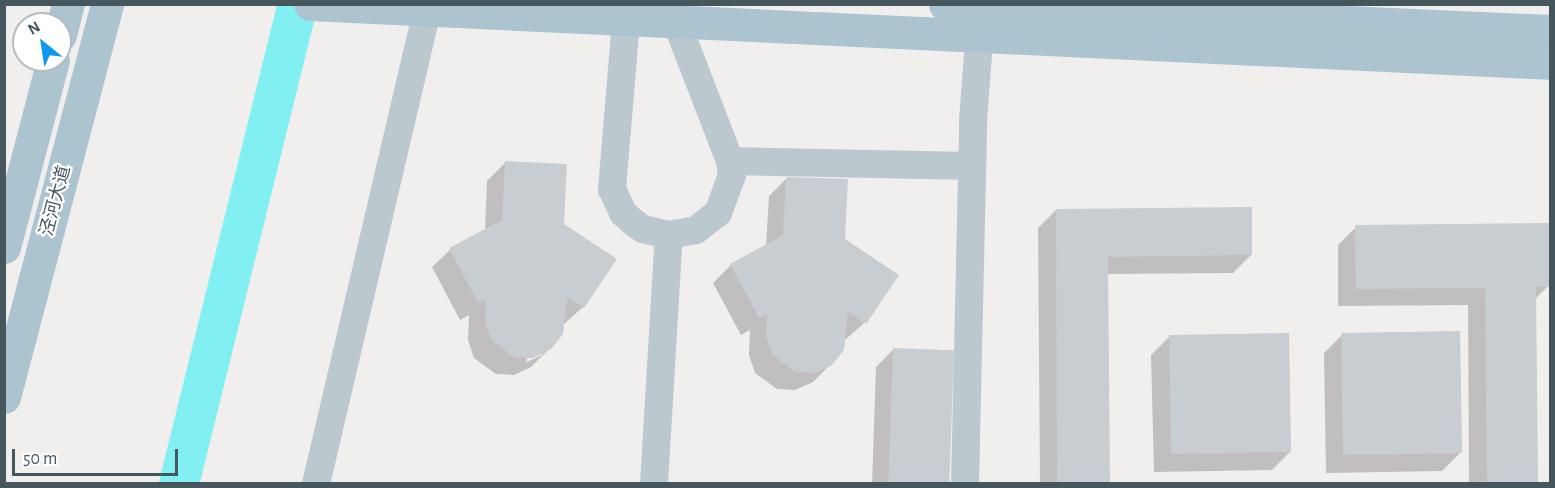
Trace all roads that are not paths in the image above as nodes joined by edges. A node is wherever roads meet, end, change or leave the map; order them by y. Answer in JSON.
{"nodes":[{"id":1,"x":107,"y":4,"type":"edge"},
{"id":2,"x":310,"y":4,"type":"edge"},
{"id":3,"x":945,"y":4,"type":"edge"},
{"id":4,"x":981,"y":6,"type":"junction"},
{"id":5,"x":1045,"y":7,"type":"edge"},
{"id":6,"x":427,"y":9,"type":"edge"},
{"id":7,"x":626,"y":22,"type":"junction"},
{"id":8,"x":677,"y":24,"type":"junction"},
{"id":9,"x":1551,"y":32,"type":"edge"},
{"id":10,"x":980,"y":39,"type":"junction"},
{"id":11,"x":1042,"y":42,"type":"junction"},
{"id":12,"x":1551,"y":63,"type":"edge"},
{"id":13,"x":51,"y":72,"type":"edge"},
{"id":14,"x":730,"y":161,"type":"junction"},
{"id":15,"x":972,"y":166,"type":"junction"},
{"id":16,"x":669,"y":236,"type":"junction"},
{"id":17,"x":4,"y":247,"type":"edge"},
{"id":18,"x":4,"y":397,"type":"edge"},
{"id":19,"x":316,"y":483,"type":"edge"},
{"id":20,"x":654,"y":483,"type":"edge"},
{"id":21,"x":965,"y":483,"type":"edge"}],
"edges":[{"from":1,"to":18,"type":"main road","name":"泾河大道"},
{"from":2,"to":6,"type":"main road"},
{"from":3,"to":4,"type":"main road"},
{"from":4,"to":5,"type":"main road"},
{"from":4,"to":10,"type":"street"},
{"from":5,"to":9,"type":"main road"},
{"from":5,"to":11,"type":"street"},
{"from":6,"to":7,"type":"main road"},
{"from":6,"to":19,"type":"street"},
{"from":7,"to":8,"type":"main road"},
{"from":7,"to":16,"type":"street"},
{"from":8,"to":10,"type":"main road"},
{"from":8,"to":14,"type":"street"},
{"from":10,"to":11,"type":"main road"},
{"from":10,"to":15,"type":"street"},
{"from":11,"to":12,"type":"main road"},
{"from":13,"to":17,"type":"main road"},
{"from":14,"to":15,"type":"street"},
{"from":14,"to":16,"type":"street"},
{"from":15,"to":21,"type":"street"},
{"from":16,"to":20,"type":"street"}]}
